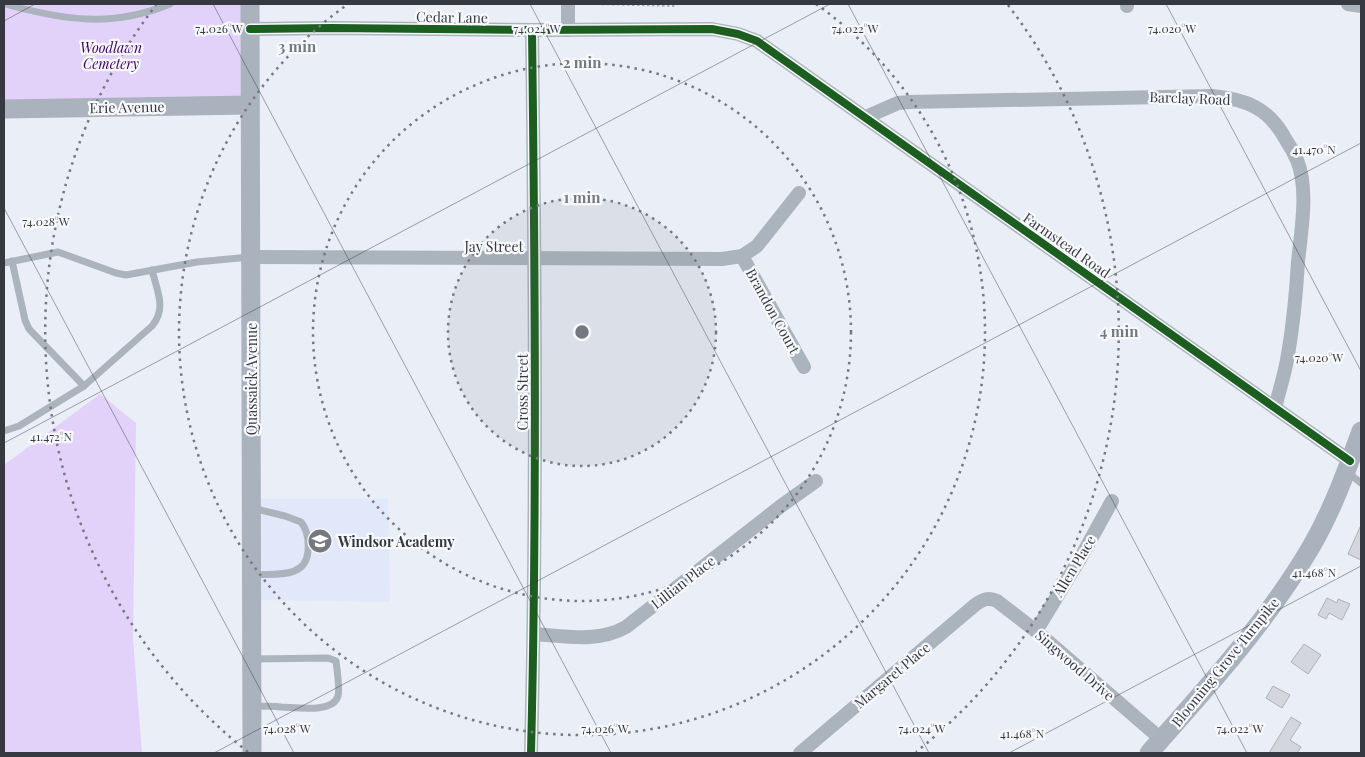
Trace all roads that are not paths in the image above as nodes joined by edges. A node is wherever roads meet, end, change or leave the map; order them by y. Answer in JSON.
{"nodes":[{"id":1,"x":4,"y":4,"type":"edge"},
{"id":2,"x":170,"y":4,"type":"edge"},
{"id":3,"x":250,"y":4,"type":"edge"},
{"id":4,"x":568,"y":4,"type":"edge"},
{"id":5,"x":1348,"y":4,"type":"edge"},
{"id":6,"x":1361,"y":6,"type":"edge"},
{"id":7,"x":250,"y":29,"type":"junction"},
{"id":8,"x":532,"y":30,"type":"junction"},
{"id":9,"x":568,"y":30,"type":"junction"},
{"id":10,"x":769,"y":49,"type":"joint"},
{"id":11,"x":250,"y":106,"type":"junction"},
{"id":12,"x":4,"y":109,"type":"edge"},
{"id":13,"x":866,"y":117,"type":"junction"},
{"id":14,"x":799,"y":193,"type":"dead end"},
{"id":15,"x":742,"y":256,"type":"junction"},
{"id":16,"x":250,"y":257,"type":"junction"},
{"id":17,"x":534,"y":258,"type":"junction"},
{"id":18,"x":12,"y":261,"type":"junction"},
{"id":19,"x":4,"y":263,"type":"edge"},
{"id":20,"x":152,"y":270,"type":"junction"},
{"id":21,"x":804,"y":367,"type":"dead end"},
{"id":22,"x":84,"y":386,"type":"junction"},
{"id":23,"x":1275,"y":408,"type":"junction"},
{"id":24,"x":4,"y":431,"type":"edge"},
{"id":25,"x":1361,"y":431,"type":"edge"},
{"id":26,"x":1348,"y":466,"type":"junction"},
{"id":27,"x":816,"y":481,"type":"dead end"},
{"id":28,"x":1361,"y":483,"type":"edge"},
{"id":29,"x":1112,"y":501,"type":"dead end"},
{"id":30,"x":251,"y":508,"type":"junction"},
{"id":31,"x":251,"y":575,"type":"junction"},
{"id":32,"x":985,"y":599,"type":"joint"},
{"id":33,"x":1036,"y":631,"type":"junction"},
{"id":34,"x":534,"y":634,"type":"junction"},
{"id":35,"x":252,"y":659,"type":"junction"},
{"id":36,"x":251,"y":706,"type":"junction"},
{"id":37,"x":1161,"y":739,"type":"junction"},
{"id":38,"x":252,"y":753,"type":"edge"},
{"id":39,"x":532,"y":753,"type":"edge"},
{"id":40,"x":800,"y":753,"type":"edge"},
{"id":41,"x":1149,"y":753,"type":"edge"}],
"edges":[{"from":1,"to":2,"type":"lane"},
{"from":3,"to":7,"type":"main road","name":"Quassaick Avenue"},
{"from":4,"to":9,"type":"street"},
{"from":5,"to":6,"type":"street"},
{"from":7,"to":8,"type":"street","name":"Cedar Lane"},
{"from":7,"to":11,"type":"main road","name":"Quassaick Avenue"},
{"from":8,"to":9,"type":"street","name":"Cedar Lane"},
{"from":8,"to":17,"type":"street","name":"Cross Street"},
{"from":9,"to":10,"type":"street","name":"Cedar Lane"},
{"from":10,"to":13,"type":"street","name":"Farmstead Road"},
{"from":11,"to":12,"type":"main road","name":"Erie Avenue"},
{"from":11,"to":16,"type":"main road","name":"Quassaick Avenue"},
{"from":13,"to":23,"type":"street","name":"Farmstead Road"},
{"from":13,"to":23,"type":"street","name":"Barclay Road"},
{"from":14,"to":15,"type":"street"},
{"from":15,"to":17,"type":"street","name":"Jay Street"},
{"from":15,"to":21,"type":"street","name":"Brandon Court"},
{"from":16,"to":17,"type":"street","name":"Jay Street"},
{"from":16,"to":20,"type":"lane"},
{"from":16,"to":30,"type":"main road","name":"Quassaick Avenue"},
{"from":17,"to":34,"type":"street","name":"Cross Street"},
{"from":18,"to":19,"type":"lane"},
{"from":18,"to":20,"type":"lane"},
{"from":18,"to":22,"type":"lane"},
{"from":20,"to":22,"type":"lane"},
{"from":22,"to":24,"type":"lane"},
{"from":23,"to":26,"type":"street","name":"Farmstead Road"},
{"from":25,"to":26,"type":"main road","name":"Blooming Grove Turnpike"},
{"from":26,"to":28,"type":"lane"},
{"from":26,"to":37,"type":"main road","name":"Blooming Grove Turnpike"},
{"from":27,"to":34,"type":"street","name":"Lillian Place"},
{"from":29,"to":33,"type":"street","name":"Allen Place"},
{"from":30,"to":31,"type":"main road","name":"Quassaick Avenue"},
{"from":30,"to":31,"type":"lane"},
{"from":31,"to":35,"type":"main road","name":"Quassaick Avenue"},
{"from":32,"to":33,"type":"street","name":"Singwood Drive"},
{"from":32,"to":40,"type":"street","name":"Margaret Place"},
{"from":33,"to":37,"type":"street","name":"Singwood Drive"},
{"from":34,"to":39,"type":"street","name":"Cross Street"},
{"from":35,"to":36,"type":"main road","name":"Quassaick Avenue"},
{"from":35,"to":36,"type":"lane"},
{"from":36,"to":38,"type":"main road","name":"Quassaick Avenue"},
{"from":37,"to":41,"type":"main road","name":"Blooming Grove Turnpike"}]}
